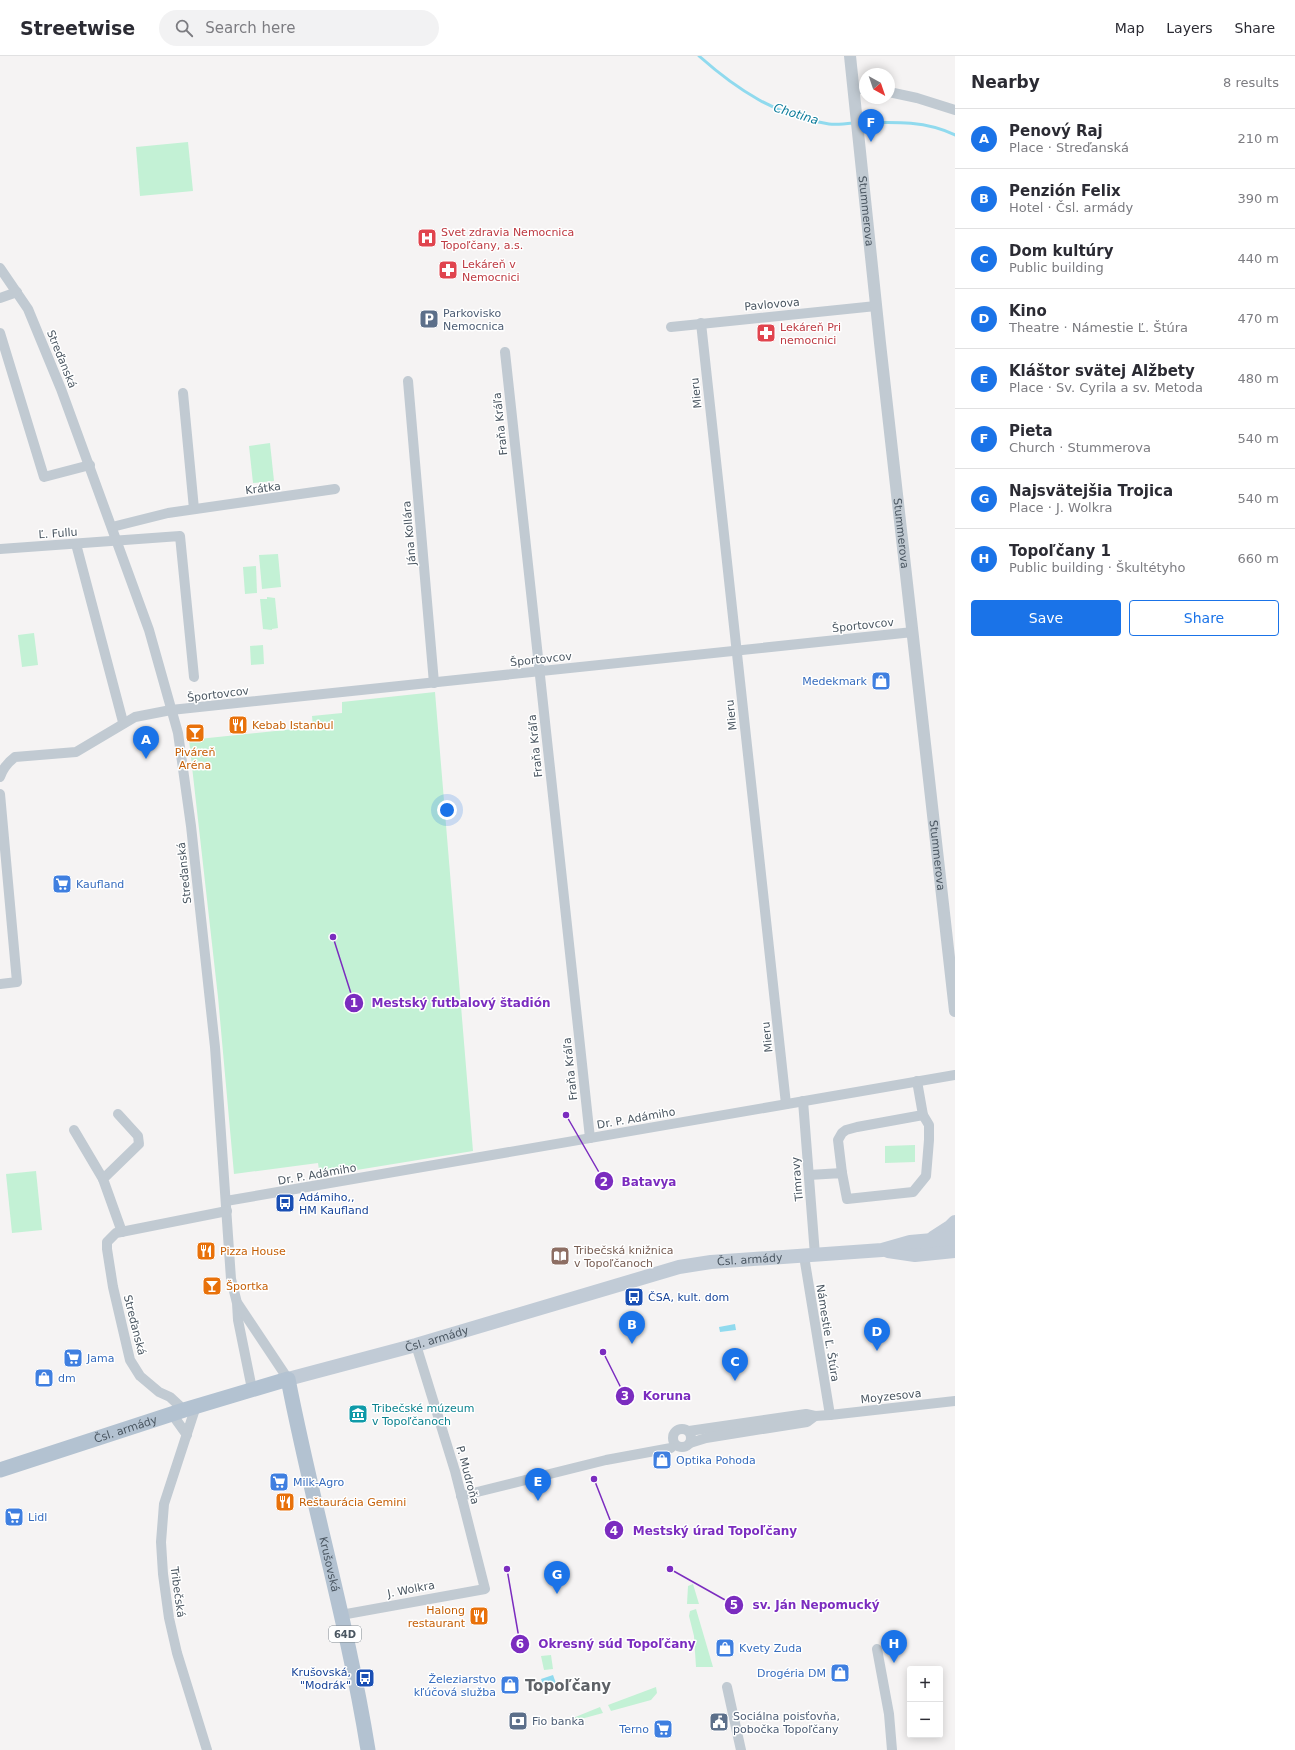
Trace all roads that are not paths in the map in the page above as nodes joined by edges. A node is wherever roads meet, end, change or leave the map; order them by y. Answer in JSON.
{"nodes":[{"id":1,"x":850,"y":56,"type":"edge"},
{"id":2,"x":859,"y":89,"type":"edge"},
{"id":3,"x":895,"y":93,"type":"edge"},
{"id":4,"x":955,"y":110,"type":"edge"},
{"id":5,"x":0,"y":268,"type":"edge"},
{"id":6,"x":17,"y":292,"type":"junction"},
{"id":7,"x":0,"y":298,"type":"edge"},
{"id":8,"x":876,"y":306,"type":"junction"},
{"id":9,"x":701,"y":323,"type":"junction"},
{"id":10,"x":671,"y":327,"type":"dead end"},
{"id":11,"x":0,"y":333,"type":"edge"},
{"id":12,"x":505,"y":352,"type":"dead end"},
{"id":13,"x":408,"y":381,"type":"dead end"},
{"id":14,"x":183,"y":393,"type":"dead end"},
{"id":15,"x":90,"y":465,"type":"junction"},
{"id":16,"x":335,"y":489,"type":"dead end"},
{"id":17,"x":194,"y":509,"type":"junction"},
{"id":18,"x":112,"y":527,"type":"junction"},
{"id":19,"x":117,"y":541,"type":"junction"},
{"id":20,"x":76,"y":544,"type":"junction"},
{"id":21,"x":0,"y":549,"type":"edge"},
{"id":22,"x":913,"y":632,"type":"junction"},
{"id":23,"x":737,"y":650,"type":"junction"},
{"id":24,"x":539,"y":672,"type":"junction"},
{"id":25,"x":194,"y":677,"type":"dead end"},
{"id":26,"x":434,"y":683,"type":"junction"},
{"id":27,"x":171,"y":710,"type":"junction"},
{"id":28,"x":123,"y":722,"type":"junction"},
{"id":29,"x":4,"y":760,"type":"edge"},
{"id":30,"x":0,"y":777,"type":"edge"},
{"id":31,"x":0,"y":794,"type":"edge"},
{"id":32,"x":3,"y":863,"type":"edge"},
{"id":33,"x":0,"y":984,"type":"edge"},
{"id":34,"x":955,"y":1011,"type":"edge"},
{"id":35,"x":955,"y":1075,"type":"edge"},
{"id":36,"x":917,"y":1081,"type":"junction"},
{"id":37,"x":803,"y":1101,"type":"junction"},
{"id":38,"x":786,"y":1104,"type":"junction"},
{"id":39,"x":118,"y":1114,"type":"dead end"},
{"id":40,"x":923,"y":1115,"type":"junction"},
{"id":41,"x":74,"y":1130,"type":"dead end"},
{"id":42,"x":590,"y":1138,"type":"junction"},
{"id":43,"x":842,"y":1173,"type":"junction"},
{"id":44,"x":809,"y":1175,"type":"junction"},
{"id":45,"x":103,"y":1179,"type":"junction"},
{"id":46,"x":226,"y":1206,"type":"junction"},
{"id":47,"x":955,"y":1222,"type":"edge"},
{"id":48,"x":122,"y":1232,"type":"junction"},
{"id":49,"x":955,"y":1238,"type":"edge"},
{"id":50,"x":932,"y":1239,"type":"junction"},
{"id":51,"x":882,"y":1250,"type":"junction"},
{"id":52,"x":955,"y":1252,"type":"edge"},
{"id":53,"x":810,"y":1255,"type":"junction"},
{"id":54,"x":237,"y":1303,"type":"junction"},
{"id":55,"x":416,"y":1345,"type":"junction"},
{"id":56,"x":288,"y":1379,"type":"junction"},
{"id":57,"x":252,"y":1389,"type":"junction"},
{"id":58,"x":955,"y":1402,"type":"edge"},
{"id":59,"x":184,"y":1410,"type":"junction"},
{"id":60,"x":830,"y":1415,"type":"junction"},
{"id":61,"x":815,"y":1416,"type":"junction"},
{"id":62,"x":690,"y":1431,"type":"junction"},
{"id":63,"x":187,"y":1436,"type":"junction"},
{"id":64,"x":690,"y":1444,"type":"junction"},
{"id":65,"x":672,"y":1448,"type":"dead end"},
{"id":66,"x":0,"y":1470,"type":"edge"},
{"id":67,"x":461,"y":1496,"type":"junction"},
{"id":68,"x":486,"y":1588,"type":"joint"},
{"id":69,"x":341,"y":1615,"type":"junction"},
{"id":70,"x":877,"y":1649,"type":"dead end"},
{"id":71,"x":727,"y":1687,"type":"dead end"},
{"id":72,"x":207,"y":1750,"type":"edge"},
{"id":73,"x":368,"y":1750,"type":"edge"},
{"id":74,"x":741,"y":1750,"type":"edge"},
{"id":75,"x":892,"y":1750,"type":"edge"}],
"edges":[{"from":1,"to":2,"type":"street","name":"Stummerova"},
{"from":2,"to":8,"type":"street","name":"Stummerova"},
{"from":3,"to":4,"type":"street"},
{"from":5,"to":6,"type":"street","name":"Streďanská"},
{"from":6,"to":7,"type":"street"},
{"from":6,"to":15,"type":"street","name":"Streďanská"},
{"from":8,"to":9,"type":"street","name":"Pavlovova"},
{"from":8,"to":22,"type":"street","name":"Stummerova"},
{"from":9,"to":10,"type":"street","name":"Pavlovova"},
{"from":9,"to":23,"type":"street","name":"Mieru"},
{"from":11,"to":15,"type":"street"},
{"from":12,"to":24,"type":"street","name":"Fraňa Kráľa"},
{"from":13,"to":26,"type":"street","name":"Jána Kollára"},
{"from":14,"to":17,"type":"street"},
{"from":15,"to":18,"type":"street","name":"Streďanská"},
{"from":16,"to":17,"type":"street","name":"Krátka"},
{"from":17,"to":18,"type":"street","name":"Krátka"},
{"from":18,"to":19,"type":"street","name":"Streďanská"},
{"from":19,"to":20,"type":"street","name":"Ľ. Fullu"},
{"from":19,"to":25,"type":"street"},
{"from":19,"to":27,"type":"street","name":"Streďanská"},
{"from":20,"to":21,"type":"street","name":"Ľ. Fullu"},
{"from":20,"to":28,"type":"street"},
{"from":22,"to":23,"type":"street","name":"Športovcov"},
{"from":22,"to":34,"type":"street","name":"Stummerova"},
{"from":23,"to":24,"type":"street","name":"Športovcov"},
{"from":23,"to":38,"type":"street","name":"Mieru"},
{"from":24,"to":26,"type":"street","name":"Športovcov"},
{"from":24,"to":42,"type":"street","name":"Fraňa Kráľa"},
{"from":26,"to":27,"type":"street","name":"Športovcov"},
{"from":27,"to":28,"type":"street","name":"Športovcov"},
{"from":27,"to":46,"type":"street","name":"Streďanská"},
{"from":28,"to":29,"type":"street","name":"Športovcov"},
{"from":29,"to":30,"type":"street"},
{"from":31,"to":32,"type":"street"},
{"from":32,"to":33,"type":"street"},
{"from":35,"to":36,"type":"street","name":"Dr. P. Adámiho"},
{"from":36,"to":37,"type":"street","name":"Dr. P. Adámiho"},
{"from":36,"to":40,"type":"street"},
{"from":37,"to":38,"type":"street","name":"Dr. P. Adámiho"},
{"from":37,"to":44,"type":"street","name":"Timravy"},
{"from":38,"to":42,"type":"street","name":"Dr. P. Adámiho"},
{"from":39,"to":45,"type":"street"},
{"from":40,"to":43,"type":"street"},
{"from":40,"to":43,"type":"street"},
{"from":41,"to":45,"type":"street"},
{"from":42,"to":46,"type":"street","name":"Dr. P. Adámiho"},
{"from":43,"to":44,"type":"street"},
{"from":44,"to":53,"type":"street","name":"Timravy"},
{"from":45,"to":48,"type":"street"},
{"from":46,"to":48,"type":"street","name":"Streďanská"},
{"from":46,"to":54,"type":"street","name":"Streďanská"},
{"from":47,"to":50,"type":"main road"},
{"from":48,"to":59,"type":"street","name":"Streďanská"},
{"from":49,"to":50,"type":"main road","name":"Čsl. armády"},
{"from":50,"to":51,"type":"main road","name":"Čsl. armády"},
{"from":51,"to":52,"type":"main road","name":"Čsl. armády"},
{"from":51,"to":53,"type":"main road","name":"Čsl. armády"},
{"from":53,"to":55,"type":"main road","name":"Čsl. armády"},
{"from":53,"to":60,"type":"street","name":"Námestie Ľ. Štúra"},
{"from":54,"to":56,"type":"street","name":"Streďanská"},
{"from":54,"to":57,"type":"street","name":"Streďanská"},
{"from":55,"to":56,"type":"main road","name":"Čsl. armády"},
{"from":55,"to":67,"type":"street","name":"P. Mudroňa"},
{"from":56,"to":57,"type":"main road","name":"Čsl. armády"},
{"from":56,"to":69,"type":"main road","name":"Krušovská","number":"64D"},
{"from":57,"to":59,"type":"main road","name":"Čsl. armády"},
{"from":58,"to":60,"type":"street","name":"Moyzesova"},
{"from":59,"to":63,"type":"street","name":"Tribečská"},
{"from":59,"to":63,"type":"street"},
{"from":59,"to":66,"type":"main road","name":"Čsl. armády"},
{"from":60,"to":61,"type":"street","name":"Moyzesova"},
{"from":61,"to":62,"type":"street"},
{"from":61,"to":64,"type":"street"},
{"from":62,"to":64,"type":"street"},
{"from":62,"to":64,"type":"street"},
{"from":63,"to":72,"type":"street","name":"Tribečská"},
{"from":65,"to":67,"type":"street"},
{"from":67,"to":68,"type":"street","name":"P. Mudroňa"},
{"from":68,"to":69,"type":"street","name":"J. Wolkra"},
{"from":69,"to":73,"type":"main road","name":"Krušovská","number":"64D"},
{"from":70,"to":75,"type":"street"},
{"from":71,"to":74,"type":"street"}]}
